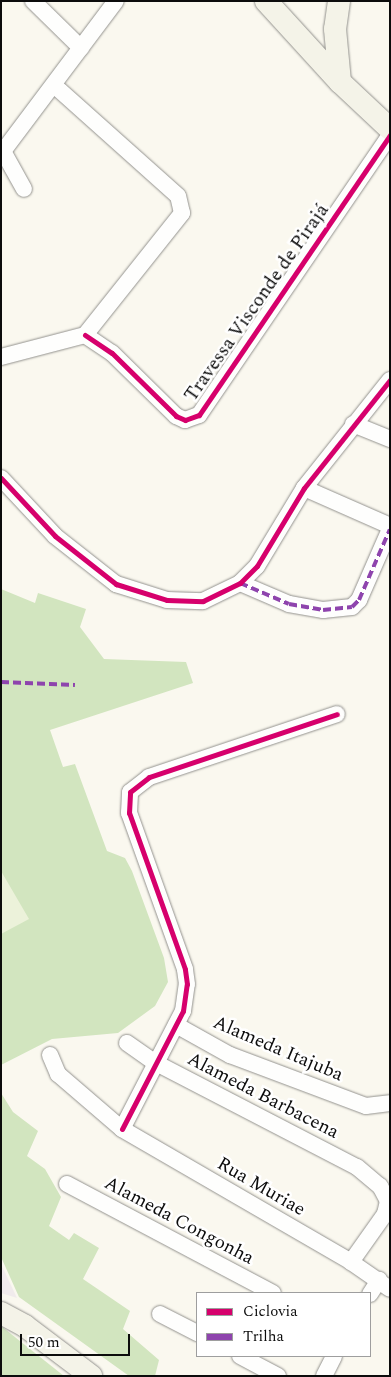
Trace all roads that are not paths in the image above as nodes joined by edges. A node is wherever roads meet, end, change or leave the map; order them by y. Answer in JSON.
{"nodes":[{"id":1,"x":33,"y":1,"type":"edge"},
{"id":2,"x":116,"y":1,"type":"edge"},
{"id":3,"x":266,"y":1,"type":"edge"},
{"id":4,"x":338,"y":1,"type":"edge"},
{"id":5,"x":81,"y":48,"type":"junction"},
{"id":6,"x":340,"y":82,"type":"junction"},
{"id":7,"x":54,"y":85,"type":"junction"},
{"id":8,"x":390,"y":129,"type":"edge"},
{"id":9,"x":390,"y":135,"type":"edge"},
{"id":10,"x":2,"y":154,"type":"edge"},
{"id":11,"x":24,"y":189,"type":"dead end"},
{"id":12,"x":85,"y":335,"type":"junction"},
{"id":13,"x":1,"y":357,"type":"edge"},
{"id":14,"x":390,"y":380,"type":"edge"},
{"id":15,"x":353,"y":424,"type":"junction"},
{"id":16,"x":390,"y":439,"type":"edge"},
{"id":17,"x":1,"y":478,"type":"edge"},
{"id":18,"x":304,"y":488,"type":"junction"},
{"id":19,"x":390,"y":528,"type":"edge"},
{"id":20,"x":240,"y":583,"type":"junction"},
{"id":21,"x":338,"y":714,"type":"dead end"},
{"id":22,"x":176,"y":1025,"type":"junction"},
{"id":23,"x":127,"y":1042,"type":"dead end"},
{"id":24,"x":50,"y":1055,"type":"dead end"},
{"id":25,"x":156,"y":1063,"type":"junction"},
{"id":26,"x":390,"y":1103,"type":"edge"},
{"id":27,"x":122,"y":1129,"type":"junction"},
{"id":28,"x":67,"y":1184,"type":"dead end"},
{"id":29,"x":352,"y":1262,"type":"junction"},
{"id":30,"x":379,"y":1288,"type":"edge"},
{"id":31,"x":271,"y":1292,"type":"edge"},
{"id":32,"x":1,"y":1313,"type":"edge"},
{"id":33,"x":160,"y":1314,"type":"dead end"},
{"id":34,"x":196,"y":1332,"type":"edge"},
{"id":35,"x":242,"y":1357,"type":"edge"},
{"id":36,"x":334,"y":1357,"type":"edge"},
{"id":37,"x":91,"y":1376,"type":"edge"},
{"id":38,"x":278,"y":1376,"type":"edge"},
{"id":39,"x":324,"y":1376,"type":"edge"}],
"edges":[{"from":1,"to":5,"type":"street"},
{"from":2,"to":5,"type":"street"},
{"from":3,"to":6,"type":"main road"},
{"from":4,"to":6,"type":"main road"},
{"from":5,"to":7,"type":"street"},
{"from":6,"to":8,"type":"main road"},
{"from":7,"to":10,"type":"street"},
{"from":7,"to":12,"type":"street"},
{"from":9,"to":12,"type":"street","name":"Travessa Visconde de Pirajá"},
{"from":10,"to":11,"type":"street"},
{"from":12,"to":13,"type":"street"},
{"from":14,"to":15,"type":"street"},
{"from":15,"to":16,"type":"street"},
{"from":15,"to":18,"type":"street"},
{"from":17,"to":20,"type":"street"},
{"from":18,"to":19,"type":"street"},
{"from":18,"to":20,"type":"street"},
{"from":19,"to":20,"type":"street"},
{"from":21,"to":22,"type":"street"},
{"from":22,"to":25,"type":"street"},
{"from":22,"to":26,"type":"street","name":"Alameda Itajuba"},
{"from":23,"to":25,"type":"street","name":"Alameda Barbacena"},
{"from":24,"to":27,"type":"street","name":"Rua Muriae"},
{"from":25,"to":27,"type":"street"},
{"from":25,"to":29,"type":"street","name":"Alameda Barbacena"},
{"from":27,"to":29,"type":"street","name":"Rua Muriae"},
{"from":28,"to":31,"type":"street","name":"Alameda Congonha"},
{"from":29,"to":30,"type":"street","name":"Rua Muriae"},
{"from":32,"to":37,"type":"main road"},
{"from":33,"to":34,"type":"street"},
{"from":35,"to":38,"type":"street"},
{"from":36,"to":39,"type":"street"}]}
